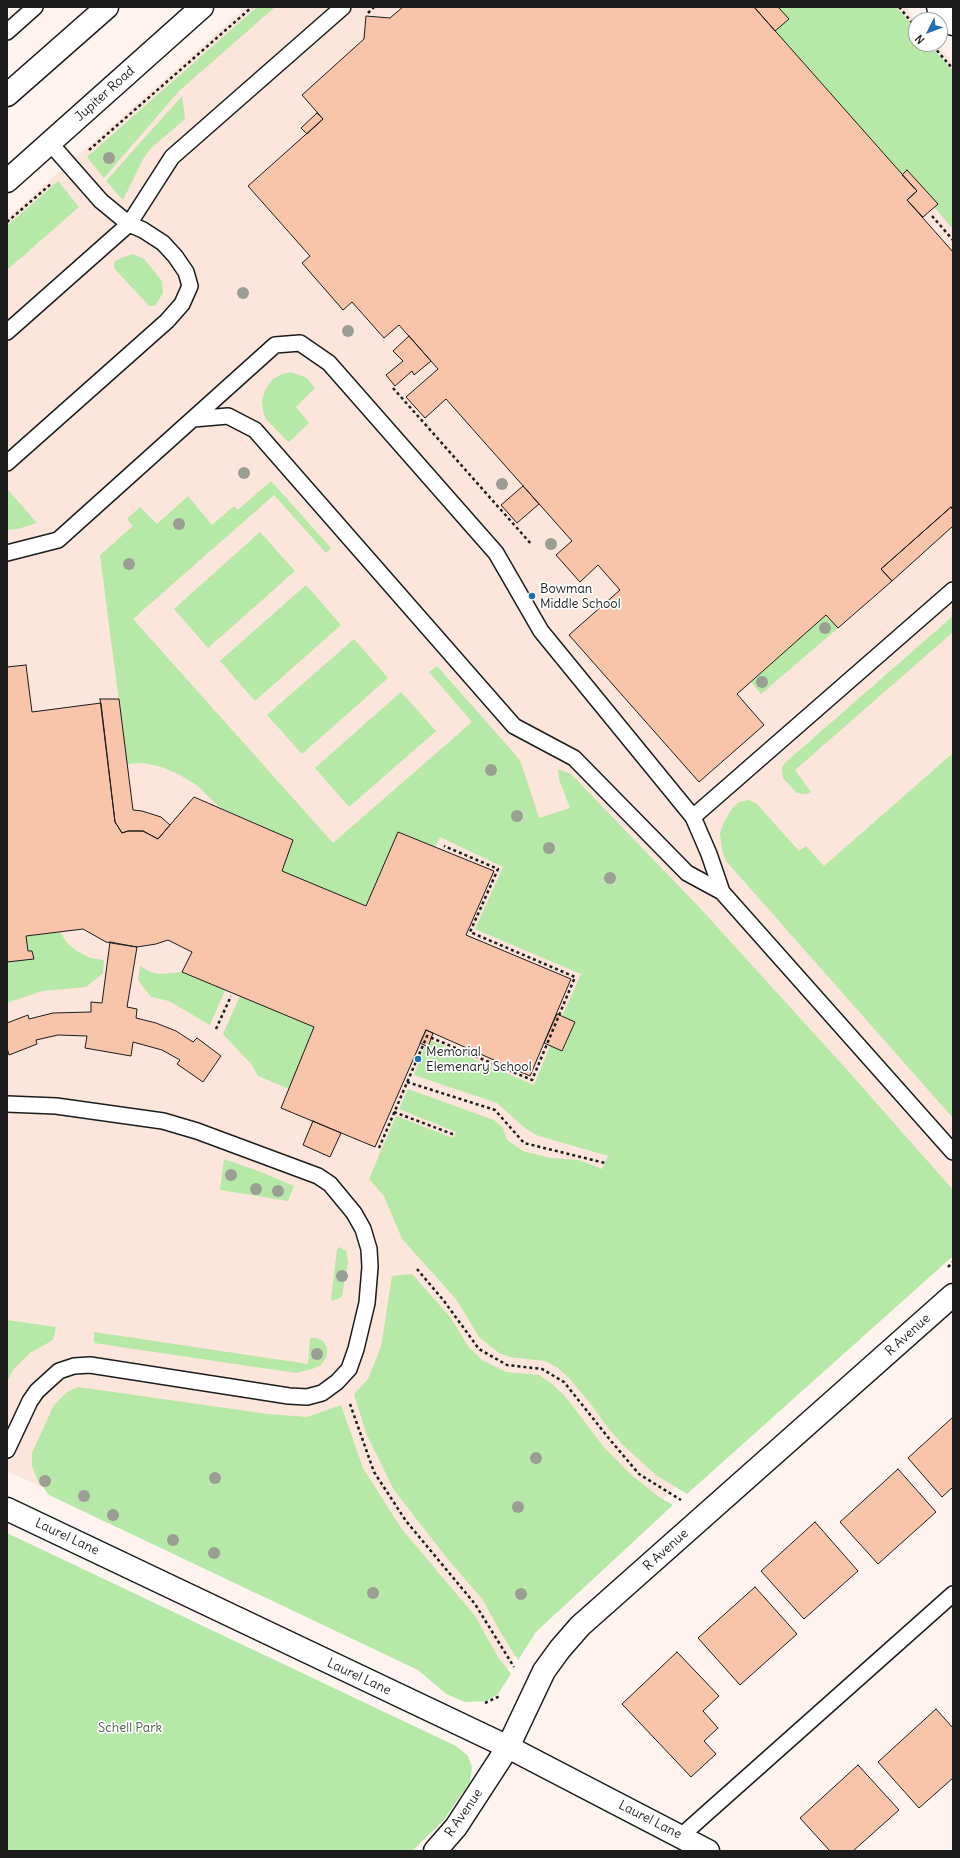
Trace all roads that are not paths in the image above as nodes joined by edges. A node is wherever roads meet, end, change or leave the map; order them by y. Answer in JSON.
{"nodes":[{"id":1,"x":35,"y":7,"type":"edge"},
{"id":2,"x":107,"y":7,"type":"edge"},
{"id":3,"x":202,"y":7,"type":"edge"},
{"id":4,"x":343,"y":7,"type":"edge"},
{"id":5,"x":938,"y":7,"type":"edge"},
{"id":6,"x":953,"y":24,"type":"edge"},
{"id":7,"x":7,"y":32,"type":"edge"},
{"id":8,"x":7,"y":95,"type":"edge"},
{"id":9,"x":50,"y":143,"type":"junction"},
{"id":10,"x":7,"y":181,"type":"edge"},
{"id":11,"x":129,"y":224,"type":"junction"},
{"id":12,"x":7,"y":332,"type":"edge"},
{"id":13,"x":194,"y":419,"type":"junction"},
{"id":14,"x":7,"y":463,"type":"edge"},
{"id":15,"x":7,"y":553,"type":"edge"},
{"id":16,"x":953,"y":590,"type":"edge"},
{"id":17,"x":692,"y":818,"type":"junction"},
{"id":18,"x":722,"y":892,"type":"junction"},
{"id":19,"x":7,"y":1104,"type":"edge"},
{"id":20,"x":953,"y":1152,"type":"edge"},
{"id":21,"x":953,"y":1295,"type":"edge"},
{"id":22,"x":7,"y":1450,"type":"edge"},
{"id":23,"x":7,"y":1509,"type":"edge"},
{"id":24,"x":953,"y":1594,"type":"edge"},
{"id":25,"x":508,"y":1747,"type":"junction"},
{"id":26,"x":681,"y":1836,"type":"junction"},
{"id":27,"x":435,"y":1851,"type":"edge"},
{"id":28,"x":708,"y":1851,"type":"edge"}],
"edges":[{"from":1,"to":7,"type":"lane"},
{"from":2,"to":8,"type":"street"},
{"from":3,"to":9,"type":"street","name":"Jupiter Road"},
{"from":4,"to":11,"type":"lane"},
{"from":5,"to":6,"type":"street"},
{"from":9,"to":10,"type":"street","name":"Jupiter Road"},
{"from":9,"to":11,"type":"lane"},
{"from":11,"to":12,"type":"lane"},
{"from":11,"to":14,"type":"lane"},
{"from":13,"to":15,"type":"lane"},
{"from":13,"to":17,"type":"lane"},
{"from":13,"to":18,"type":"lane"},
{"from":16,"to":17,"type":"lane"},
{"from":17,"to":18,"type":"lane"},
{"from":18,"to":20,"type":"lane"},
{"from":19,"to":22,"type":"lane"},
{"from":21,"to":25,"type":"street","name":"R Avenue"},
{"from":23,"to":25,"type":"street","name":"Laurel Lane"},
{"from":24,"to":26,"type":"lane"},
{"from":25,"to":26,"type":"street","name":"Laurel Lane"},
{"from":25,"to":27,"type":"street","name":"R Avenue"},
{"from":26,"to":28,"type":"street","name":"Laurel Lane"}]}
